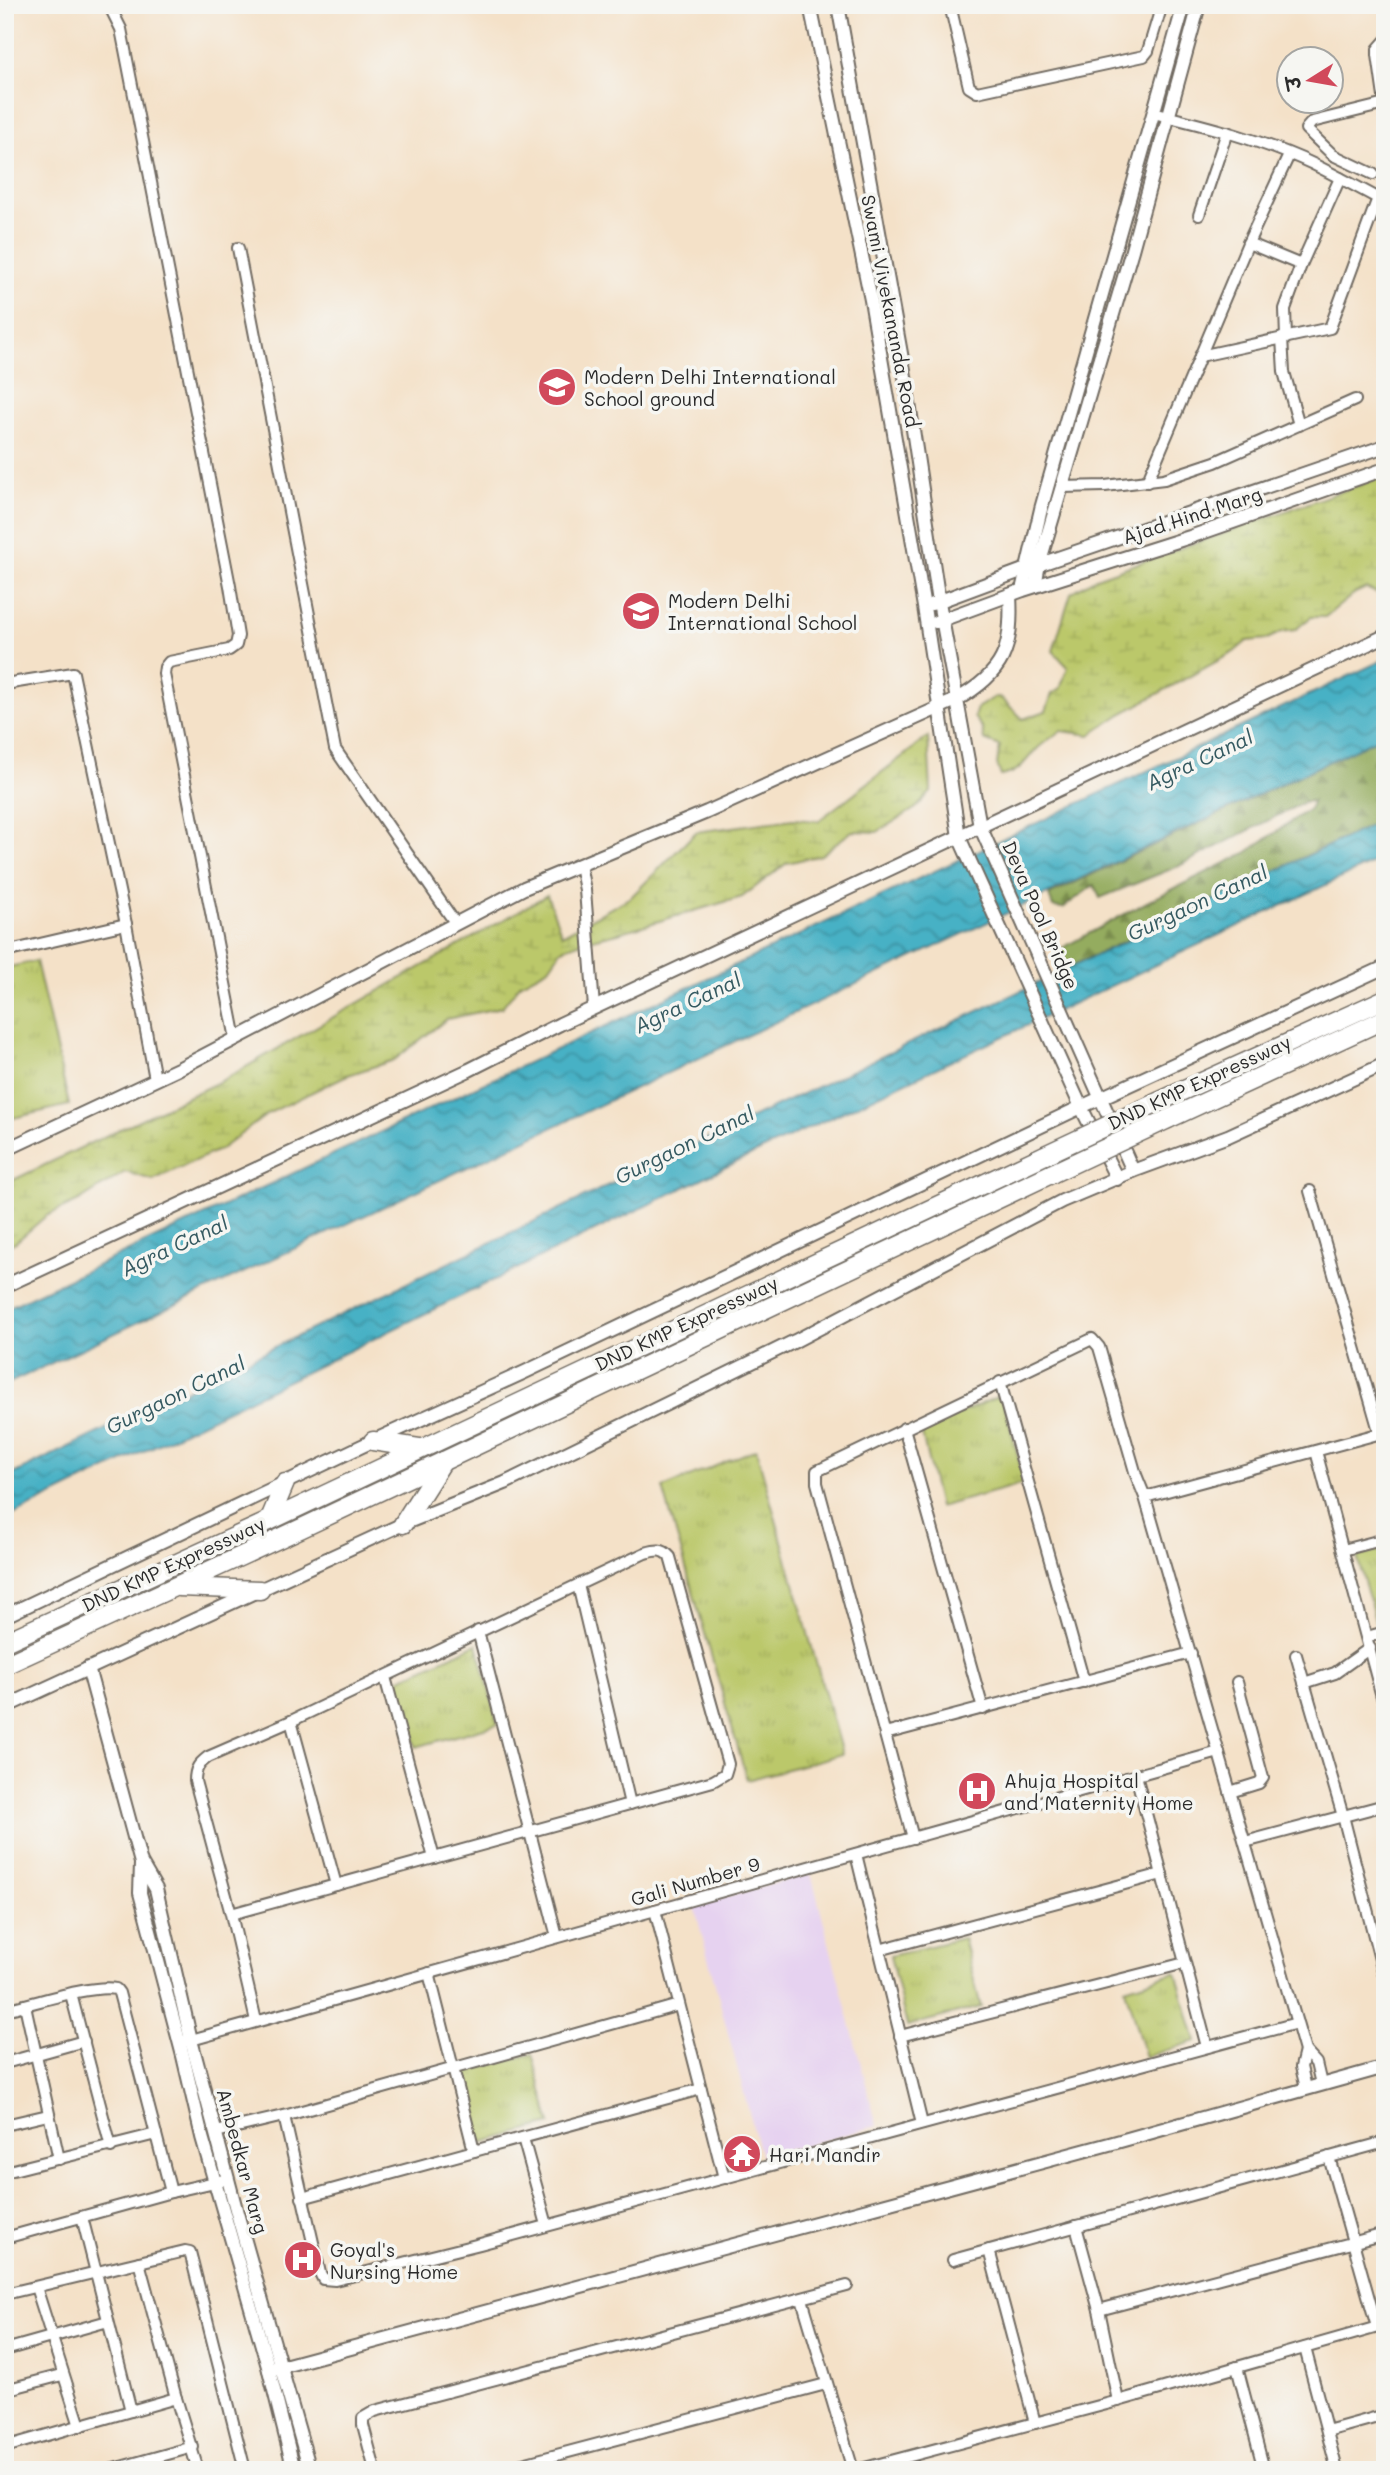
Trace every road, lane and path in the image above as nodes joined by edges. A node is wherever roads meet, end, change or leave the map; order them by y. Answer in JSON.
{"nodes":[{"id":1,"x":109,"y":5,"type":"edge"},
{"id":2,"x":810,"y":5,"type":"edge"},
{"id":3,"x":838,"y":5,"type":"edge"},
{"id":4,"x":950,"y":5,"type":"edge"},
{"id":5,"x":1162,"y":5,"type":"edge"},
{"id":6,"x":1184,"y":5,"type":"edge"},
{"id":7,"x":1199,"y":5,"type":"edge"},
{"id":8,"x":1385,"y":41,"type":"edge"},
{"id":9,"x":1385,"y":104,"type":"edge"},
{"id":10,"x":1153,"y":113,"type":"junction"},
{"id":11,"x":1168,"y":116,"type":"junction"},
{"id":12,"x":1227,"y":132,"type":"junction"},
{"id":13,"x":1289,"y":155,"type":"junction"},
{"id":14,"x":1373,"y":174,"type":"dead end"},
{"id":15,"x":1340,"y":178,"type":"junction"},
{"id":16,"x":1381,"y":200,"type":"edge"},
{"id":17,"x":1199,"y":215,"type":"dead end"},
{"id":18,"x":1248,"y":243,"type":"junction"},
{"id":19,"x":238,"y":248,"type":"dead end"},
{"id":20,"x":1301,"y":265,"type":"junction"},
{"id":21,"x":1284,"y":338,"type":"junction"},
{"id":22,"x":1200,"y":356,"type":"junction"},
{"id":23,"x":1355,"y":400,"type":"dead end"},
{"id":24,"x":1299,"y":425,"type":"junction"},
{"id":25,"x":1385,"y":446,"type":"edge"},
{"id":26,"x":1385,"y":469,"type":"edge"},
{"id":27,"x":1147,"y":482,"type":"junction"},
{"id":28,"x":1062,"y":486,"type":"junction"},
{"id":29,"x":1039,"y":564,"type":"junction"},
{"id":30,"x":1026,"y":569,"type":"junction"},
{"id":31,"x":1035,"y":586,"type":"junction"},
{"id":32,"x":1016,"y":592,"type":"junction"},
{"id":33,"x":939,"y":602,"type":"junction"},
{"id":34,"x":924,"y":607,"type":"junction"},
{"id":35,"x":942,"y":620,"type":"junction"},
{"id":36,"x":926,"y":625,"type":"junction"},
{"id":37,"x":1385,"y":636,"type":"edge"},
{"id":38,"x":5,"y":684,"type":"edge"},
{"id":39,"x":956,"y":700,"type":"junction"},
{"id":40,"x":939,"y":708,"type":"junction"},
{"id":41,"x":980,"y":826,"type":"junction"},
{"id":42,"x":959,"y":837,"type":"junction"},
{"id":43,"x":580,"y":865,"type":"junction"},
{"id":44,"x":126,"y":924,"type":"junction"},
{"id":45,"x":456,"y":924,"type":"junction"},
{"id":46,"x":5,"y":952,"type":"edge"},
{"id":47,"x":1385,"y":967,"type":"edge"},
{"id":48,"x":1385,"y":999,"type":"edge"},
{"id":49,"x":594,"y":1008,"type":"junction"},
{"id":50,"x":1385,"y":1019,"type":"edge"},
{"id":51,"x":236,"y":1039,"type":"junction"},
{"id":52,"x":1385,"y":1064,"type":"edge"},
{"id":53,"x":155,"y":1079,"type":"junction"},
{"id":54,"x":1102,"y":1097,"type":"junction"},
{"id":55,"x":1081,"y":1107,"type":"junction"},
{"id":56,"x":5,"y":1150,"type":"edge"},
{"id":57,"x":1133,"y":1171,"type":"junction"},
{"id":58,"x":1116,"y":1179,"type":"junction"},
{"id":59,"x":1310,"y":1191,"type":"dead end"},
{"id":60,"x":5,"y":1286,"type":"edge"},
{"id":61,"x":1000,"y":1382,"type":"junction"},
{"id":62,"x":904,"y":1429,"type":"junction"},
{"id":63,"x":1382,"y":1433,"type":"edge"},
{"id":64,"x":373,"y":1441,"type":"junction"},
{"id":65,"x":419,"y":1448,"type":"junction"},
{"id":66,"x":1316,"y":1451,"type":"junction"},
{"id":67,"x":443,"y":1461,"type":"junction"},
{"id":68,"x":285,"y":1483,"type":"junction"},
{"id":69,"x":1145,"y":1497,"type":"junction"},
{"id":70,"x":269,"y":1521,"type":"junction"},
{"id":71,"x":403,"y":1524,"type":"junction"},
{"id":72,"x":1385,"y":1539,"type":"edge"},
{"id":73,"x":1343,"y":1550,"type":"junction"},
{"id":74,"x":578,"y":1585,"type":"junction"},
{"id":75,"x":174,"y":1587,"type":"junction"},
{"id":76,"x":260,"y":1590,"type":"junction"},
{"id":77,"x":5,"y":1616,"type":"edge"},
{"id":78,"x":478,"y":1631,"type":"junction"},
{"id":79,"x":1385,"y":1632,"type":"edge"},
{"id":80,"x":5,"y":1642,"type":"edge"},
{"id":81,"x":1368,"y":1642,"type":"junction"},
{"id":82,"x":1191,"y":1654,"type":"junction"},
{"id":83,"x":1296,"y":1656,"type":"dead end"},
{"id":84,"x":5,"y":1665,"type":"edge"},
{"id":85,"x":88,"y":1668,"type":"junction"},
{"id":86,"x":385,"y":1676,"type":"junction"},
{"id":87,"x":1084,"y":1682,"type":"junction"},
{"id":88,"x":1237,"y":1682,"type":"dead end"},
{"id":89,"x":1304,"y":1683,"type":"junction"},
{"id":90,"x":5,"y":1707,"type":"edge"},
{"id":91,"x":1385,"y":1708,"type":"edge"},
{"id":92,"x":983,"y":1709,"type":"junction"},
{"id":93,"x":291,"y":1721,"type":"junction"},
{"id":94,"x":885,"y":1734,"type":"junction"},
{"id":95,"x":1219,"y":1752,"type":"junction"},
{"id":96,"x":1136,"y":1775,"type":"junction"},
{"id":97,"x":1230,"y":1792,"type":"junction"},
{"id":98,"x":630,"y":1804,"type":"junction"},
{"id":99,"x":1385,"y":1805,"type":"edge"},
{"id":100,"x":1343,"y":1816,"type":"junction"},
{"id":101,"x":529,"y":1832,"type":"junction"},
{"id":102,"x":913,"y":1838,"type":"junction"},
{"id":103,"x":1245,"y":1842,"type":"junction"},
{"id":104,"x":856,"y":1854,"type":"junction"},
{"id":105,"x":434,"y":1858,"type":"junction"},
{"id":106,"x":1162,"y":1874,"type":"junction"},
{"id":107,"x":336,"y":1885,"type":"junction"},
{"id":108,"x":655,"y":1910,"type":"junction"},
{"id":109,"x":232,"y":1914,"type":"junction"},
{"id":110,"x":557,"y":1937,"type":"junction"},
{"id":111,"x":878,"y":1950,"type":"junction"},
{"id":112,"x":1185,"y":1963,"type":"junction"},
{"id":113,"x":429,"y":1973,"type":"junction"},
{"id":114,"x":1385,"y":1979,"type":"edge"},
{"id":115,"x":71,"y":1994,"type":"junction"},
{"id":116,"x":25,"y":2005,"type":"junction"},
{"id":117,"x":679,"y":2005,"type":"junction"},
{"id":118,"x":5,"y":2010,"type":"edge"},
{"id":119,"x":256,"y":2021,"type":"junction"},
{"id":120,"x":1297,"y":2023,"type":"junction"},
{"id":121,"x":900,"y":2036,"type":"junction"},
{"id":122,"x":84,"y":2040,"type":"junction"},
{"id":123,"x":185,"y":2041,"type":"junction"},
{"id":124,"x":1207,"y":2047,"type":"junction"},
{"id":125,"x":1305,"y":2051,"type":"junction"},
{"id":126,"x":36,"y":2054,"type":"junction"},
{"id":127,"x":5,"y":2063,"type":"edge"},
{"id":128,"x":1385,"y":2067,"type":"edge"},
{"id":129,"x":453,"y":2068,"type":"junction"},
{"id":130,"x":1321,"y":2084,"type":"junction"},
{"id":131,"x":1306,"y":2088,"type":"junction"},
{"id":132,"x":701,"y":2089,"type":"junction"},
{"id":133,"x":48,"y":2115,"type":"junction"},
{"id":134,"x":284,"y":2116,"type":"junction"},
{"id":135,"x":922,"y":2124,"type":"junction"},
{"id":136,"x":5,"y":2125,"type":"edge"},
{"id":137,"x":216,"y":2132,"type":"junction"},
{"id":138,"x":156,"y":2134,"type":"junction"},
{"id":139,"x":523,"y":2138,"type":"junction"},
{"id":140,"x":1385,"y":2142,"type":"edge"},
{"id":141,"x":111,"y":2147,"type":"junction"},
{"id":142,"x":474,"y":2151,"type":"junction"},
{"id":143,"x":1329,"y":2157,"type":"junction"},
{"id":144,"x":58,"y":2159,"type":"junction"},
{"id":145,"x":5,"y":2172,"type":"edge"},
{"id":146,"x":724,"y":2178,"type":"junction"},
{"id":147,"x":221,"y":2181,"type":"junction"},
{"id":148,"x":171,"y":2192,"type":"junction"},
{"id":149,"x":302,"y":2198,"type":"junction"},
{"id":150,"x":82,"y":2217,"type":"junction"},
{"id":151,"x":547,"y":2225,"type":"junction"},
{"id":152,"x":1076,"y":2226,"type":"junction"},
{"id":153,"x":1385,"y":2234,"type":"edge"},
{"id":154,"x":5,"y":2238,"type":"edge"},
{"id":155,"x":1354,"y":2242,"type":"junction"},
{"id":156,"x":989,"y":2250,"type":"junction"},
{"id":157,"x":953,"y":2260,"type":"dead end"},
{"id":158,"x":139,"y":2262,"type":"junction"},
{"id":159,"x":96,"y":2272,"type":"junction"},
{"id":160,"x":847,"y":2286,"type":"dead end"},
{"id":161,"x":36,"y":2287,"type":"junction"},
{"id":162,"x":5,"y":2294,"type":"edge"},
{"id":163,"x":802,"y":2299,"type":"junction"},
{"id":164,"x":1099,"y":2310,"type":"junction"},
{"id":165,"x":108,"y":2321,"type":"junction"},
{"id":166,"x":1381,"y":2326,"type":"edge"},
{"id":167,"x":50,"y":2337,"type":"junction"},
{"id":168,"x":1305,"y":2348,"type":"junction"},
{"id":169,"x":5,"y":2350,"type":"edge"},
{"id":170,"x":1237,"y":2367,"type":"junction"},
{"id":171,"x":275,"y":2368,"type":"junction"},
{"id":172,"x":62,"y":2375,"type":"junction"},
{"id":173,"x":826,"y":2384,"type":"junction"},
{"id":174,"x":5,"y":2390,"type":"edge"},
{"id":175,"x":176,"y":2398,"type":"junction"},
{"id":176,"x":1118,"y":2401,"type":"junction"},
{"id":177,"x":131,"y":2411,"type":"junction"},
{"id":178,"x":1385,"y":2415,"type":"edge"},
{"id":179,"x":1035,"y":2423,"type":"junction"},
{"id":180,"x":79,"y":2426,"type":"junction"},
{"id":181,"x":1327,"y":2431,"type":"junction"},
{"id":182,"x":5,"y":2447,"type":"edge"},
{"id":183,"x":193,"y":2447,"type":"junction"},
{"id":184,"x":292,"y":2469,"type":"edge"},
{"id":185,"x":110,"y":2470,"type":"edge"},
{"id":186,"x":198,"y":2470,"type":"edge"},
{"id":187,"x":245,"y":2470,"type":"edge"},
{"id":188,"x":310,"y":2470,"type":"edge"},
{"id":189,"x":375,"y":2470,"type":"edge"},
{"id":190,"x":500,"y":2470,"type":"edge"},
{"id":191,"x":855,"y":2470,"type":"edge"},
{"id":192,"x":1264,"y":2470,"type":"edge"},
{"id":193,"x":1337,"y":2470,"type":"edge"}],
"edges":[{"from":1,"to":51,"type":"street"},
{"from":2,"to":34,"type":"street","name":"Swami Vivekananda Road"},
{"from":3,"to":33,"type":"street","name":"Deva Pool Bridge"},
{"from":4,"to":5,"type":"street"},
{"from":6,"to":10,"type":"street"},
{"from":7,"to":11,"type":"street"},
{"from":8,"to":9,"type":"street"},
{"from":9,"to":14,"type":"street"},
{"from":10,"to":11,"type":"street"},
{"from":10,"to":30,"type":"street"},
{"from":11,"to":12,"type":"street"},
{"from":11,"to":28,"type":"street"},
{"from":12,"to":13,"type":"street"},
{"from":12,"to":17,"type":"street"},
{"from":13,"to":15,"type":"street"},
{"from":13,"to":18,"type":"street"},
{"from":15,"to":16,"type":"street"},
{"from":15,"to":20,"type":"street"},
{"from":16,"to":21,"type":"street"},
{"from":18,"to":20,"type":"street"},
{"from":18,"to":22,"type":"street"},
{"from":19,"to":45,"type":"street"},
{"from":20,"to":21,"type":"street"},
{"from":21,"to":22,"type":"street"},
{"from":21,"to":24,"type":"street"},
{"from":22,"to":27,"type":"street"},
{"from":23,"to":24,"type":"street"},
{"from":24,"to":27,"type":"street"},
{"from":25,"to":29,"type":"street"},
{"from":26,"to":31,"type":"street","name":"Ajad Hind Marg"},
{"from":27,"to":28,"type":"street"},
{"from":28,"to":29,"type":"street"},
{"from":29,"to":30,"type":"street"},
{"from":29,"to":31,"type":"street"},
{"from":30,"to":32,"type":"street"},
{"from":30,"to":33,"type":"street"},
{"from":31,"to":32,"type":"street","name":"Ajad Hind Marg"},
{"from":32,"to":35,"type":"street","name":"Ajad Hind Marg"},
{"from":32,"to":39,"type":"street"},
{"from":33,"to":34,"type":"street"},
{"from":33,"to":35,"type":"street","name":"Deva Pool Bridge"},
{"from":34,"to":36,"type":"street","name":"Swami Vivekananda Road"},
{"from":35,"to":36,"type":"street","name":"Ajad Hind Marg"},
{"from":35,"to":39,"type":"street","name":"Deva Pool Bridge"},
{"from":36,"to":40,"type":"street","name":"Swami Vivekananda Road"},
{"from":37,"to":41,"type":"street"},
{"from":38,"to":44,"type":"street"},
{"from":39,"to":40,"type":"street"},
{"from":39,"to":41,"type":"street","name":"Deva Pool Bridge"},
{"from":40,"to":42,"type":"street","name":"Swami Vivekananda Road"},
{"from":40,"to":43,"type":"street"},
{"from":41,"to":42,"type":"street"},
{"from":41,"to":54,"type":"street","name":"Deva Pool Bridge"},
{"from":42,"to":49,"type":"street"},
{"from":42,"to":55,"type":"street","name":"Swami Vivekananda Road"},
{"from":43,"to":45,"type":"street"},
{"from":43,"to":49,"type":"street"},
{"from":44,"to":46,"type":"street"},
{"from":44,"to":53,"type":"street"},
{"from":45,"to":51,"type":"street"},
{"from":47,"to":54,"type":"street"},
{"from":48,"to":65,"type":"highway","name":"DND KMP Expressway","bridge":true},
{"from":49,"to":60,"type":"street"},
{"from":50,"to":67,"type":"highway","name":"DND KMP Expressway","bridge":true},
{"from":51,"to":53,"type":"street"},
{"from":52,"to":57,"type":"street"},
{"from":53,"to":56,"type":"street"},
{"from":54,"to":55,"type":"street"},
{"from":54,"to":57,"type":"street","name":"Deva Pool Bridge"},
{"from":55,"to":58,"type":"street","name":"Swami Vivekananda Road"},
{"from":55,"to":64,"type":"street"},
{"from":57,"to":58,"type":"street"},
{"from":58,"to":71,"type":"street"},
{"from":59,"to":63,"type":"street"},
{"from":61,"to":62,"type":"street"},
{"from":61,"to":69,"type":"street"},
{"from":61,"to":87,"type":"street"},
{"from":62,"to":92,"type":"street"},
{"from":62,"to":94,"type":"street"},
{"from":63,"to":66,"type":"street"},
{"from":64,"to":65,"type":"highway"},
{"from":64,"to":68,"type":"street"},
{"from":65,"to":70,"type":"highway","name":"DND KMP Expressway"},
{"from":66,"to":69,"type":"street"},
{"from":66,"to":73,"type":"street"},
{"from":67,"to":71,"type":"highway"},
{"from":67,"to":75,"type":"highway","name":"DND KMP Expressway"},
{"from":68,"to":70,"type":"highway"},
{"from":68,"to":77,"type":"street"},
{"from":69,"to":82,"type":"street"},
{"from":70,"to":80,"type":"highway","name":"DND KMP Expressway"},
{"from":71,"to":76,"type":"street"},
{"from":72,"to":73,"type":"street"},
{"from":73,"to":81,"type":"street"},
{"from":74,"to":78,"type":"street"},
{"from":74,"to":98,"type":"street"},
{"from":74,"to":98,"type":"street"},
{"from":75,"to":76,"type":"highway"},
{"from":75,"to":84,"type":"highway","name":"DND KMP Expressway"},
{"from":76,"to":85,"type":"street"},
{"from":78,"to":86,"type":"street"},
{"from":78,"to":101,"type":"street"},
{"from":79,"to":81,"type":"street"},
{"from":81,"to":89,"type":"street"},
{"from":81,"to":91,"type":"street"},
{"from":82,"to":87,"type":"street"},
{"from":82,"to":95,"type":"street"},
{"from":83,"to":89,"type":"street"},
{"from":85,"to":90,"type":"street"},
{"from":85,"to":123,"type":"street","name":"Ambedkar Marg"},
{"from":86,"to":93,"type":"street"},
{"from":86,"to":105,"type":"street"},
{"from":87,"to":92,"type":"street"},
{"from":88,"to":97,"type":"street"},
{"from":89,"to":100,"type":"street"},
{"from":92,"to":94,"type":"street"},
{"from":93,"to":107,"type":"street"},
{"from":93,"to":109,"type":"street"},
{"from":94,"to":102,"type":"street"},
{"from":95,"to":96,"type":"street","name":"Gali Number 9"},
{"from":95,"to":97,"type":"street"},
{"from":96,"to":102,"type":"street","name":"Gali Number 9"},
{"from":96,"to":106,"type":"street"},
{"from":97,"to":103,"type":"street"},
{"from":98,"to":101,"type":"street"},
{"from":99,"to":100,"type":"street"},
{"from":100,"to":103,"type":"street"},
{"from":100,"to":114,"type":"street"},
{"from":101,"to":105,"type":"street"},
{"from":101,"to":110,"type":"street"},
{"from":102,"to":104,"type":"street","name":"Gali Number 9"},
{"from":103,"to":120,"type":"street"},
{"from":104,"to":108,"type":"street","name":"Gali Number 9"},
{"from":104,"to":111,"type":"street"},
{"from":105,"to":107,"type":"street"},
{"from":106,"to":111,"type":"street"},
{"from":106,"to":112,"type":"street"},
{"from":107,"to":109,"type":"street"},
{"from":108,"to":110,"type":"street","name":"Gali Number 9"},
{"from":108,"to":117,"type":"street"},
{"from":109,"to":119,"type":"street"},
{"from":110,"to":113,"type":"street","name":"Gali Number 9"},
{"from":111,"to":121,"type":"street"},
{"from":112,"to":121,"type":"street"},
{"from":112,"to":124,"type":"street"},
{"from":113,"to":119,"type":"street","name":"Gali Number 9"},
{"from":113,"to":129,"type":"street"},
{"from":115,"to":116,"type":"street"},
{"from":115,"to":122,"type":"street"},
{"from":115,"to":138,"type":"street"},
{"from":116,"to":118,"type":"street"},
{"from":116,"to":126,"type":"street"},
{"from":117,"to":129,"type":"street"},
{"from":117,"to":132,"type":"street"},
{"from":119,"to":123,"type":"street","name":"Gali Number 9"},
{"from":120,"to":124,"type":"street"},
{"from":120,"to":125,"type":"street"},
{"from":121,"to":135,"type":"street"},
{"from":122,"to":126,"type":"street"},
{"from":122,"to":141,"type":"street"},
{"from":123,"to":137,"type":"street","name":"Ambedkar Marg"},
{"from":123,"to":147,"type":"street","name":"Ambedkar Marg"},
{"from":124,"to":135,"type":"street"},
{"from":125,"to":130,"type":"street"},
{"from":125,"to":131,"type":"street"},
{"from":126,"to":127,"type":"street"},
{"from":126,"to":133,"type":"street"},
{"from":128,"to":130,"type":"street"},
{"from":129,"to":134,"type":"street"},
{"from":129,"to":142,"type":"street"},
{"from":130,"to":131,"type":"street"},
{"from":131,"to":171,"type":"street"},
{"from":132,"to":139,"type":"street"},
{"from":132,"to":146,"type":"street"},
{"from":133,"to":136,"type":"street"},
{"from":133,"to":144,"type":"street"},
{"from":134,"to":137,"type":"street"},
{"from":134,"to":149,"type":"street"},
{"from":135,"to":146,"type":"street"},
{"from":137,"to":147,"type":"street","name":"Ambedkar Marg"},
{"from":138,"to":141,"type":"street"},
{"from":138,"to":148,"type":"street"},
{"from":139,"to":142,"type":"street"},
{"from":139,"to":151,"type":"street"},
{"from":140,"to":143,"type":"street"},
{"from":141,"to":144,"type":"street"},
{"from":142,"to":149,"type":"street"},
{"from":143,"to":152,"type":"street"},
{"from":143,"to":155,"type":"street"},
{"from":144,"to":145,"type":"street"},
{"from":146,"to":151,"type":"street"},
{"from":147,"to":148,"type":"street"},
{"from":147,"to":171,"type":"street","name":"Ambedkar Marg"},
{"from":148,"to":150,"type":"street"},
{"from":149,"to":151,"type":"street"},
{"from":150,"to":154,"type":"street"},
{"from":150,"to":159,"type":"street"},
{"from":152,"to":156,"type":"street"},
{"from":152,"to":164,"type":"street"},
{"from":153,"to":155,"type":"street"},
{"from":155,"to":164,"type":"street"},
{"from":155,"to":166,"type":"street"},
{"from":156,"to":157,"type":"street"},
{"from":156,"to":179,"type":"street"},
{"from":158,"to":159,"type":"street"},
{"from":158,"to":175,"type":"street"},
{"from":158,"to":187,"type":"street"},
{"from":159,"to":161,"type":"street"},
{"from":159,"to":165,"type":"street"},
{"from":160,"to":163,"type":"street"},
{"from":161,"to":162,"type":"street"},
{"from":161,"to":167,"type":"street"},
{"from":163,"to":173,"type":"street"},
{"from":163,"to":189,"type":"street"},
{"from":164,"to":176,"type":"street"},
{"from":165,"to":167,"type":"street"},
{"from":165,"to":177,"type":"street"},
{"from":166,"to":168,"type":"street"},
{"from":167,"to":169,"type":"street"},
{"from":167,"to":172,"type":"street"},
{"from":168,"to":170,"type":"street"},
{"from":168,"to":181,"type":"street"},
{"from":170,"to":176,"type":"street"},
{"from":170,"to":192,"type":"street"},
{"from":171,"to":184,"type":"street","name":"Ambedkar Marg"},
{"from":171,"to":188,"type":"street","name":"Ambedkar Marg"},
{"from":172,"to":174,"type":"street"},
{"from":172,"to":180,"type":"street"},
{"from":173,"to":190,"type":"street"},
{"from":173,"to":191,"type":"street"},
{"from":175,"to":177,"type":"street"},
{"from":175,"to":183,"type":"street"},
{"from":176,"to":179,"type":"street"},
{"from":177,"to":180,"type":"street"},
{"from":178,"to":181,"type":"street"},
{"from":179,"to":191,"type":"street"},
{"from":180,"to":182,"type":"street"},
{"from":181,"to":193,"type":"street"},
{"from":183,"to":185,"type":"street"},
{"from":183,"to":186,"type":"street"}]}
